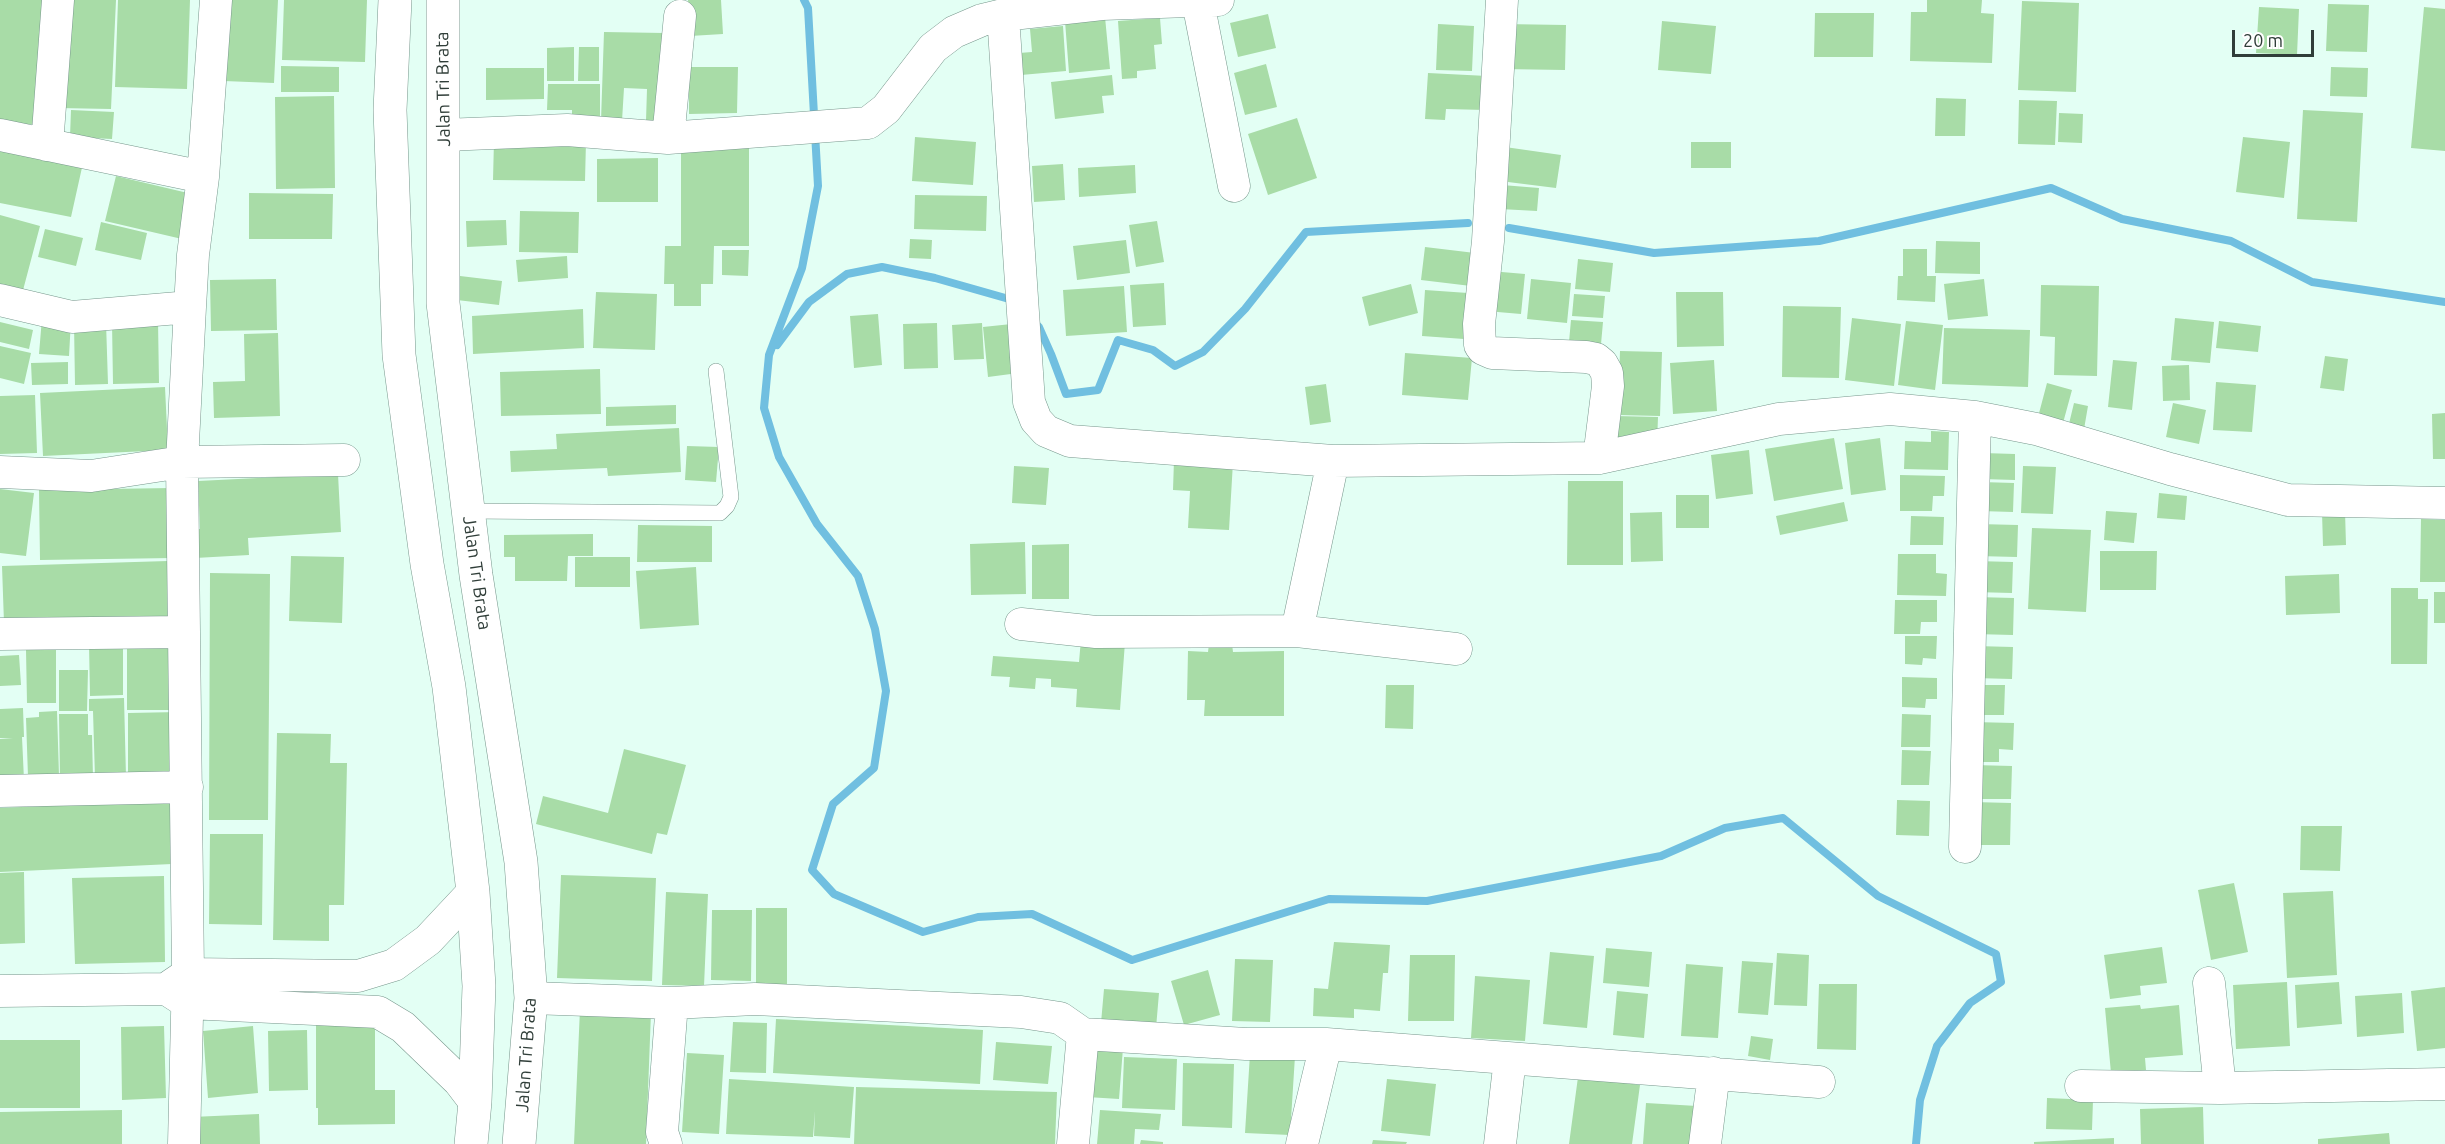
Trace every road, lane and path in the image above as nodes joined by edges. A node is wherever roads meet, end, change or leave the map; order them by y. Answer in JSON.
{"nodes":[{"id":1,"x":58,"y":0,"type":"edge"},
{"id":2,"x":216,"y":0,"type":"edge"},
{"id":3,"x":395,"y":0,"type":"edge"},
{"id":4,"x":443,"y":0,"type":"edge"},
{"id":5,"x":1502,"y":0,"type":"edge"},
{"id":6,"x":1208,"y":1,"type":"edge"},
{"id":7,"x":1003,"y":15,"type":"junction"},
{"id":8,"x":680,"y":16,"type":"dead end"},
{"id":9,"x":0,"y":135,"type":"edge"},
{"id":10,"x":444,"y":135,"type":"junction"},
{"id":11,"x":668,"y":138,"type":"junction"},
{"id":12,"x":47,"y":145,"type":"junction"},
{"id":13,"x":203,"y":177,"type":"junction"},
{"id":14,"x":1234,"y":186,"type":"dead end"},
{"id":15,"x":0,"y":300,"type":"edge"},
{"id":16,"x":190,"y":307,"type":"junction"},
{"id":17,"x":716,"y":371,"type":"dead end"},
{"id":18,"x":1975,"y":417,"type":"junction"},
{"id":19,"x":1599,"y":458,"type":"junction"},
{"id":20,"x":344,"y":460,"type":"dead end"},
{"id":21,"x":1333,"y":461,"type":"junction"},
{"id":22,"x":182,"y":462,"type":"junction"},
{"id":23,"x":0,"y":472,"type":"edge"},
{"id":24,"x":2445,"y":503,"type":"edge"},
{"id":25,"x":468,"y":510,"type":"junction"},
{"id":26,"x":1021,"y":624,"type":"dead end"},
{"id":27,"x":1297,"y":631,"type":"junction"},
{"id":28,"x":184,"y":632,"type":"junction"},
{"id":29,"x":0,"y":633,"type":"edge"},
{"id":30,"x":1456,"y":649,"type":"dead end"},
{"id":31,"x":494,"y":684,"type":"junction"},
{"id":32,"x":449,"y":687,"type":"junction"},
{"id":33,"x":187,"y":787,"type":"junction"},
{"id":34,"x":0,"y":791,"type":"edge"},
{"id":35,"x":1965,"y":847,"type":"dead end"},
{"id":36,"x":473,"y":892,"type":"junction"},
{"id":37,"x":2209,"y":983,"type":"dead end"},
{"id":38,"x":180,"y":989,"type":"junction"},
{"id":39,"x":0,"y":991,"type":"edge"},
{"id":40,"x":531,"y":998,"type":"junction"},
{"id":41,"x":672,"y":1003,"type":"junction"},
{"id":42,"x":1083,"y":1034,"type":"junction"},
{"id":43,"x":1326,"y":1044,"type":"junction"},
{"id":44,"x":1510,"y":1059,"type":"junction"},
{"id":45,"x":1714,"y":1073,"type":"junction"},
{"id":46,"x":1819,"y":1082,"type":"dead end"},
{"id":47,"x":2445,"y":1084,"type":"edge"},
{"id":48,"x":2081,"y":1086,"type":"dead end"},
{"id":49,"x":2220,"y":1088,"type":"junction"},
{"id":50,"x":475,"y":1102,"type":"junction"},
{"id":51,"x":184,"y":1144,"type":"edge"},
{"id":52,"x":471,"y":1144,"type":"edge"},
{"id":53,"x":519,"y":1144,"type":"edge"},
{"id":54,"x":666,"y":1144,"type":"edge"},
{"id":55,"x":1073,"y":1144,"type":"edge"},
{"id":56,"x":1302,"y":1144,"type":"edge"},
{"id":57,"x":1500,"y":1144,"type":"edge"},
{"id":58,"x":1705,"y":1144,"type":"edge"}],
"edges":[{"from":1,"to":12,"type":"street"},
{"from":2,"to":13,"type":"street"},
{"from":3,"to":32,"type":"street"},
{"from":4,"to":10,"type":"street","name":"Jalan Tri Brata"},
{"from":5,"to":19,"type":"street"},
{"from":6,"to":7,"type":"street"},
{"from":6,"to":14,"type":"street"},
{"from":7,"to":11,"type":"street"},
{"from":7,"to":21,"type":"street"},
{"from":8,"to":11,"type":"street"},
{"from":9,"to":12,"type":"street"},
{"from":10,"to":11,"type":"street"},
{"from":10,"to":25,"type":"street","name":"Jalan Tri Brata"},
{"from":12,"to":13,"type":"street"},
{"from":13,"to":16,"type":"street"},
{"from":15,"to":16,"type":"street"},
{"from":16,"to":22,"type":"street"},
{"from":17,"to":25,"type":"lane"},
{"from":18,"to":19,"type":"street"},
{"from":18,"to":24,"type":"street"},
{"from":18,"to":35,"type":"street"},
{"from":19,"to":21,"type":"street"},
{"from":20,"to":22,"type":"street"},
{"from":21,"to":27,"type":"street"},
{"from":22,"to":23,"type":"street"},
{"from":22,"to":28,"type":"street"},
{"from":25,"to":31,"type":"street","name":"Jalan Tri Brata"},
{"from":26,"to":27,"type":"street"},
{"from":27,"to":30,"type":"street"},
{"from":28,"to":29,"type":"street"},
{"from":28,"to":33,"type":"street"},
{"from":31,"to":32,"type":"street"},
{"from":31,"to":40,"type":"street","name":"Jalan Tri Brata"},
{"from":32,"to":36,"type":"street"},
{"from":33,"to":34,"type":"street"},
{"from":33,"to":38,"type":"street"},
{"from":36,"to":38,"type":"street"},
{"from":36,"to":50,"type":"street"},
{"from":37,"to":49,"type":"street"},
{"from":38,"to":39,"type":"street"},
{"from":38,"to":50,"type":"street"},
{"from":38,"to":51,"type":"street"},
{"from":40,"to":41,"type":"street"},
{"from":40,"to":53,"type":"street","name":"Jalan Tri Brata"},
{"from":41,"to":42,"type":"street"},
{"from":41,"to":54,"type":"street"},
{"from":42,"to":43,"type":"street"},
{"from":42,"to":55,"type":"street"},
{"from":43,"to":44,"type":"street"},
{"from":43,"to":56,"type":"street"},
{"from":44,"to":45,"type":"street"},
{"from":44,"to":57,"type":"street"},
{"from":45,"to":46,"type":"street"},
{"from":45,"to":58,"type":"street"},
{"from":47,"to":49,"type":"street"},
{"from":48,"to":49,"type":"street"},
{"from":50,"to":52,"type":"street"}]}
